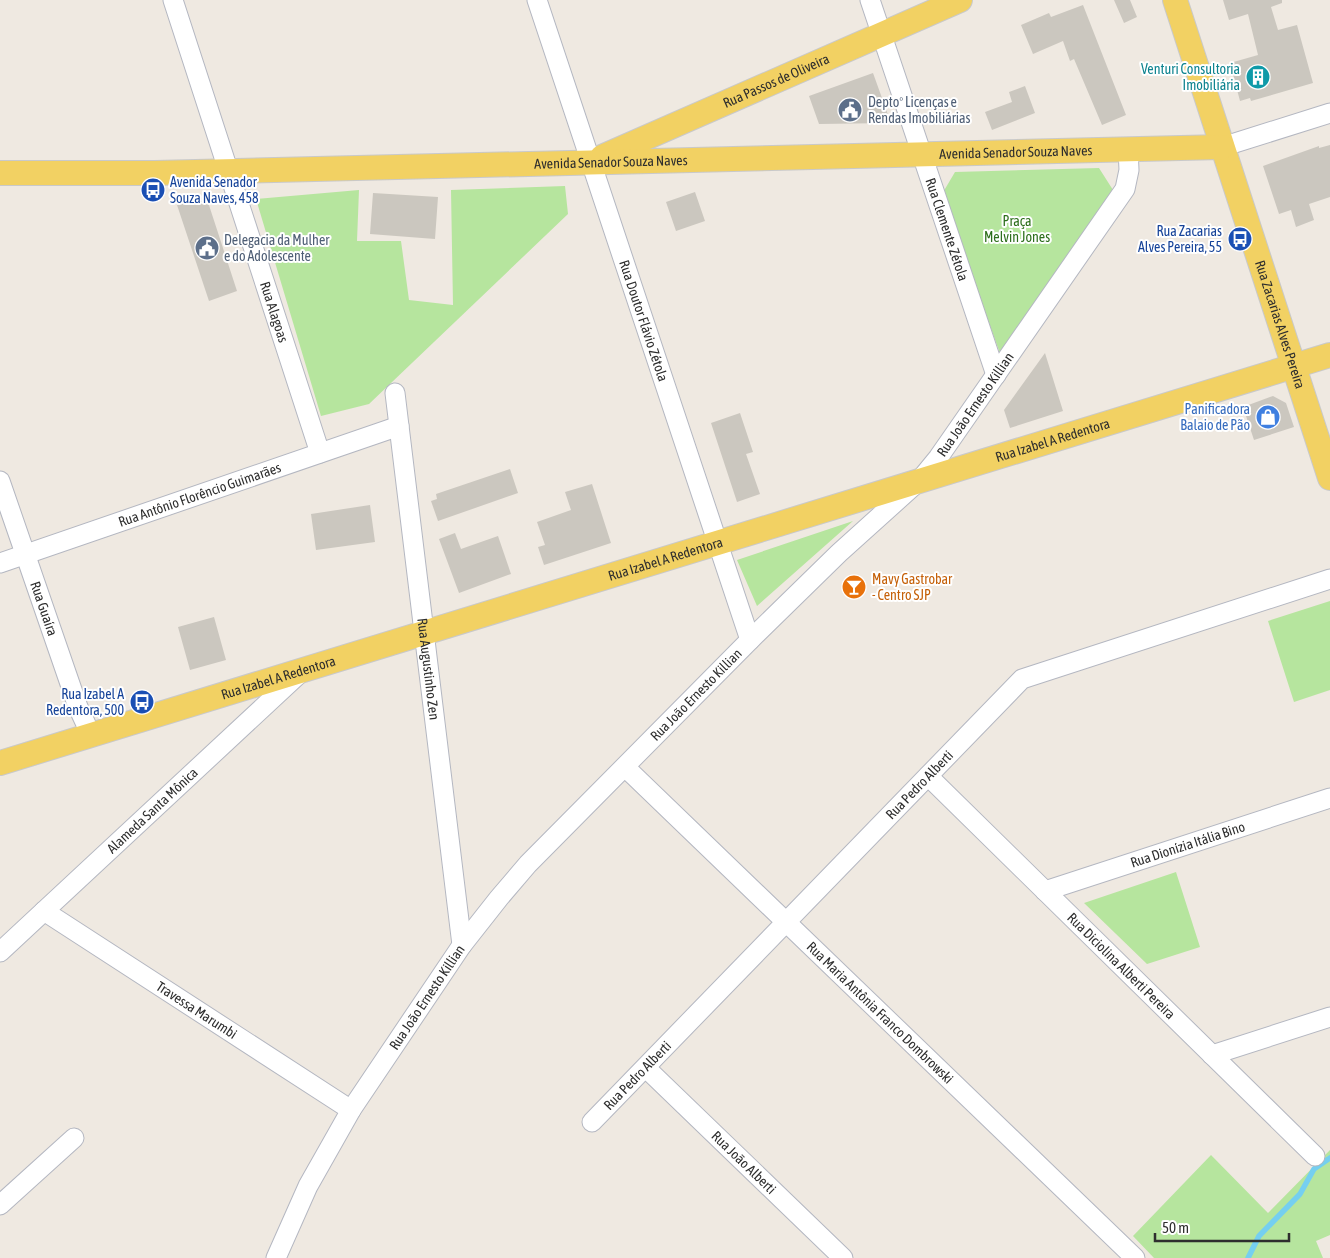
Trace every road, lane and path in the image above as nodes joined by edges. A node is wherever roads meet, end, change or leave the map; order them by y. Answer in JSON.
{"nodes":[{"id":1,"x":173,"y":0,"type":"edge"},
{"id":2,"x":537,"y":0,"type":"edge"},
{"id":3,"x":870,"y":0,"type":"edge"},
{"id":4,"x":960,"y":0,"type":"edge"},
{"id":5,"x":1175,"y":0,"type":"edge"},
{"id":6,"x":882,"y":34,"type":"junction"},
{"id":7,"x":1330,"y":113,"type":"edge"},
{"id":8,"x":1222,"y":147,"type":"junction"},
{"id":9,"x":1128,"y":149,"type":"junction"},
{"id":10,"x":922,"y":154,"type":"junction"},
{"id":11,"x":591,"y":162,"type":"junction"},
{"id":12,"x":228,"y":171,"type":"junction"},
{"id":13,"x":0,"y":173,"type":"edge"},
{"id":14,"x":1330,"y":354,"type":"edge"},
{"id":15,"x":1294,"y":366,"type":"junction"},
{"id":16,"x":996,"y":375,"type":"junction"},
{"id":17,"x":395,"y":393,"type":"dead end"},
{"id":18,"x":399,"y":426,"type":"junction"},
{"id":19,"x":320,"y":453,"type":"junction"},
{"id":20,"x":1330,"y":478,"type":"edge"},
{"id":21,"x":920,"y":480,"type":"junction"},
{"id":22,"x":0,"y":481,"type":"edge"},
{"id":23,"x":717,"y":542,"type":"junction"},
{"id":24,"x":26,"y":554,"type":"junction"},
{"id":25,"x":0,"y":563,"type":"edge"},
{"id":26,"x":1330,"y":579,"type":"edge"},
{"id":27,"x":424,"y":632,"type":"junction"},
{"id":28,"x":750,"y":640,"type":"junction"},
{"id":29,"x":303,"y":670,"type":"junction"},
{"id":30,"x":91,"y":735,"type":"junction"},
{"id":31,"x":0,"y":762,"type":"edge"},
{"id":32,"x":625,"y":767,"type":"junction"},
{"id":33,"x":928,"y":776,"type":"junction"},
{"id":34,"x":1330,"y":798,"type":"edge"},
{"id":35,"x":1046,"y":891,"type":"junction"},
{"id":36,"x":44,"y":911,"type":"junction"},
{"id":37,"x":786,"y":922,"type":"junction"},
{"id":38,"x":462,"y":945,"type":"junction"},
{"id":39,"x":0,"y":952,"type":"edge"},
{"id":40,"x":1330,"y":1018,"type":"edge"},
{"id":41,"x":1212,"y":1055,"type":"junction"},
{"id":42,"x":646,"y":1068,"type":"junction"},
{"id":43,"x":350,"y":1110,"type":"junction"},
{"id":44,"x":592,"y":1122,"type":"dead end"},
{"id":45,"x":74,"y":1138,"type":"dead end"},
{"id":46,"x":1315,"y":1156,"type":"dead end"},
{"id":47,"x":0,"y":1205,"type":"edge"},
{"id":48,"x":276,"y":1258,"type":"edge"},
{"id":49,"x":843,"y":1258,"type":"edge"},
{"id":50,"x":1135,"y":1258,"type":"edge"}],
"edges":[{"from":1,"to":12,"type":"street","name":"Rua Alagoas"},
{"from":2,"to":11,"type":"street","name":"Rua Doutor Flávio Zétola"},
{"from":3,"to":6,"type":"street","name":"Rua Clemente Zétola"},
{"from":4,"to":6,"type":"main road","name":"Rua Passos de Oliveira"},
{"from":5,"to":8,"type":"main road","name":"Rua Zacarias Alves Pereira"},
{"from":6,"to":10,"type":"street","name":"Rua Clemente Zétola"},
{"from":6,"to":11,"type":"main road","name":"Rua Passos de Oliveira"},
{"from":7,"to":8,"type":"street"},
{"from":8,"to":9,"type":"main road","name":"Avenida Senador Souza Naves"},
{"from":8,"to":15,"type":"main road","name":"Rua Zacarias Alves Pereira"},
{"from":9,"to":10,"type":"main road","name":"Avenida Senador Souza Naves"},
{"from":9,"to":16,"type":"street","name":"Rua João Ernesto Killian"},
{"from":10,"to":11,"type":"main road","name":"Avenida Senador Souza Naves"},
{"from":10,"to":16,"type":"street","name":"Rua Clemente Zétola"},
{"from":11,"to":12,"type":"main road","name":"Avenida Senador Souza Naves"},
{"from":11,"to":23,"type":"street","name":"Rua Doutor Flávio Zétola"},
{"from":12,"to":13,"type":"main road","name":"Avenida Senador Souza Naves"},
{"from":12,"to":19,"type":"street","name":"Rua Alagoas"},
{"from":14,"to":15,"type":"main road","name":"Rua Izabel A Redentora"},
{"from":15,"to":20,"type":"main road","name":"Rua Zacarias Alves Pereira"},
{"from":15,"to":21,"type":"main road","name":"Rua Izabel A Redentora"},
{"from":16,"to":21,"type":"street","name":"Rua João Ernesto Killian"},
{"from":17,"to":18,"type":"street","name":"Rua Augustinho Zen"},
{"from":18,"to":19,"type":"street","name":"Rua Antônio Florêncio Guimarães"},
{"from":18,"to":27,"type":"street","name":"Rua Augustinho Zen"},
{"from":19,"to":24,"type":"street","name":"Rua Antônio Florêncio Guimarães"},
{"from":21,"to":23,"type":"main road","name":"Rua Izabel A Redentora"},
{"from":21,"to":28,"type":"street","name":"Rua João Ernesto Killian"},
{"from":22,"to":24,"type":"street","name":"Rua Guaíra"},
{"from":23,"to":27,"type":"main road","name":"Rua Izabel A Redentora"},
{"from":23,"to":28,"type":"street","name":"Rua Doutor Flávio Zétola"},
{"from":24,"to":25,"type":"street","name":"Rua Antônio Florêncio Guimarães"},
{"from":24,"to":30,"type":"street","name":"Rua Guaíra"},
{"from":26,"to":33,"type":"street","name":"Rua Pedro Alberti"},
{"from":27,"to":29,"type":"main road","name":"Rua Izabel A Redentora"},
{"from":27,"to":38,"type":"street","name":"Rua Augustinho Zen"},
{"from":28,"to":32,"type":"street","name":"Rua João Ernesto Killian"},
{"from":29,"to":30,"type":"main road","name":"Rua Izabel A Redentora"},
{"from":29,"to":36,"type":"street","name":"Alameda Santa Mônica"},
{"from":30,"to":31,"type":"main road","name":"Rua Izabel A Redentora"},
{"from":32,"to":37,"type":"street","name":"Rua Maria Antônia Franco Dombrowski"},
{"from":32,"to":38,"type":"street","name":"Rua João Ernesto Killian"},
{"from":33,"to":35,"type":"street","name":"Rua Diciolina Alberti Pereira"},
{"from":33,"to":37,"type":"street","name":"Rua Pedro Alberti"},
{"from":34,"to":35,"type":"street","name":"Rua Dionízia Itália Bino"},
{"from":35,"to":41,"type":"street","name":"Rua Diciolina Alberti Pereira"},
{"from":36,"to":39,"type":"street","name":"Alameda Santa Mônica"},
{"from":36,"to":43,"type":"street","name":"Travessa Marumbi"},
{"from":37,"to":42,"type":"street","name":"Rua Pedro Alberti"},
{"from":37,"to":50,"type":"street","name":"Rua Maria Antônia Franco Dombrowski"},
{"from":38,"to":43,"type":"street","name":"Rua João Ernesto Killian"},
{"from":40,"to":41,"type":"street"},
{"from":41,"to":46,"type":"street","name":"Rua Diciolina Alberti Pereira"},
{"from":42,"to":44,"type":"street","name":"Rua Pedro Alberti"},
{"from":42,"to":49,"type":"street","name":"Rua João Alberti"},
{"from":43,"to":48,"type":"street","name":"Rua João Ernesto Killian"},
{"from":45,"to":47,"type":"street"}]}
